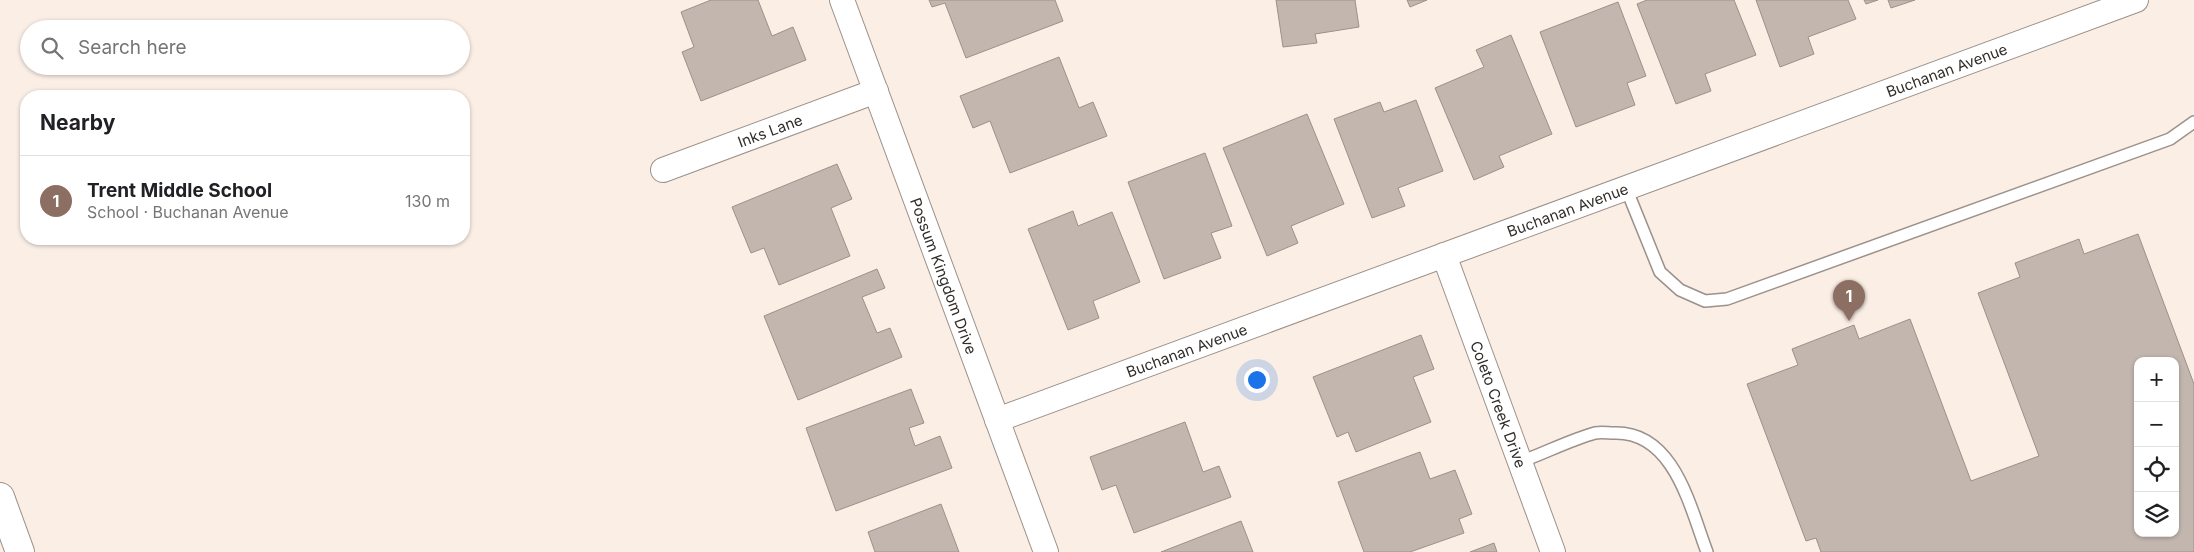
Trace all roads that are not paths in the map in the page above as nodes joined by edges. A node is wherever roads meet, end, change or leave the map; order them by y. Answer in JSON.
{"nodes":[{"id":1,"x":842,"y":0,"type":"edge"},
{"id":2,"x":2136,"y":0,"type":"edge"},
{"id":3,"x":876,"y":91,"type":"junction"},
{"id":4,"x":2194,"y":122,"type":"edge"},
{"id":5,"x":663,"y":170,"type":"dead end"},
{"id":6,"x":1626,"y":188,"type":"junction"},
{"id":7,"x":1444,"y":255,"type":"junction"},
{"id":8,"x":997,"y":420,"type":"junction"},
{"id":9,"x":1520,"y":462,"type":"junction"},
{"id":10,"x":0,"y":497,"type":"edge"},
{"id":11,"x":20,"y":552,"type":"edge"},
{"id":12,"x":1046,"y":552,"type":"edge"},
{"id":13,"x":1553,"y":552,"type":"edge"},
{"id":14,"x":1707,"y":552,"type":"edge"}],
"edges":[{"from":1,"to":3,"type":"street","name":"Possum Kingdom Drive"},
{"from":2,"to":6,"type":"street","name":"Buchanan Avenue"},
{"from":3,"to":5,"type":"street","name":"Inks Lane"},
{"from":3,"to":8,"type":"street","name":"Possum Kingdom Drive"},
{"from":4,"to":6,"type":"lane"},
{"from":6,"to":7,"type":"street","name":"Buchanan Avenue"},
{"from":7,"to":8,"type":"street","name":"Buchanan Avenue"},
{"from":7,"to":9,"type":"street","name":"Coleto Creek Drive"},
{"from":8,"to":12,"type":"street","name":"Possum Kingdom Drive"},
{"from":9,"to":13,"type":"street","name":"Coleto Creek Drive"},
{"from":9,"to":14,"type":"lane"},
{"from":10,"to":11,"type":"main road"}]}
